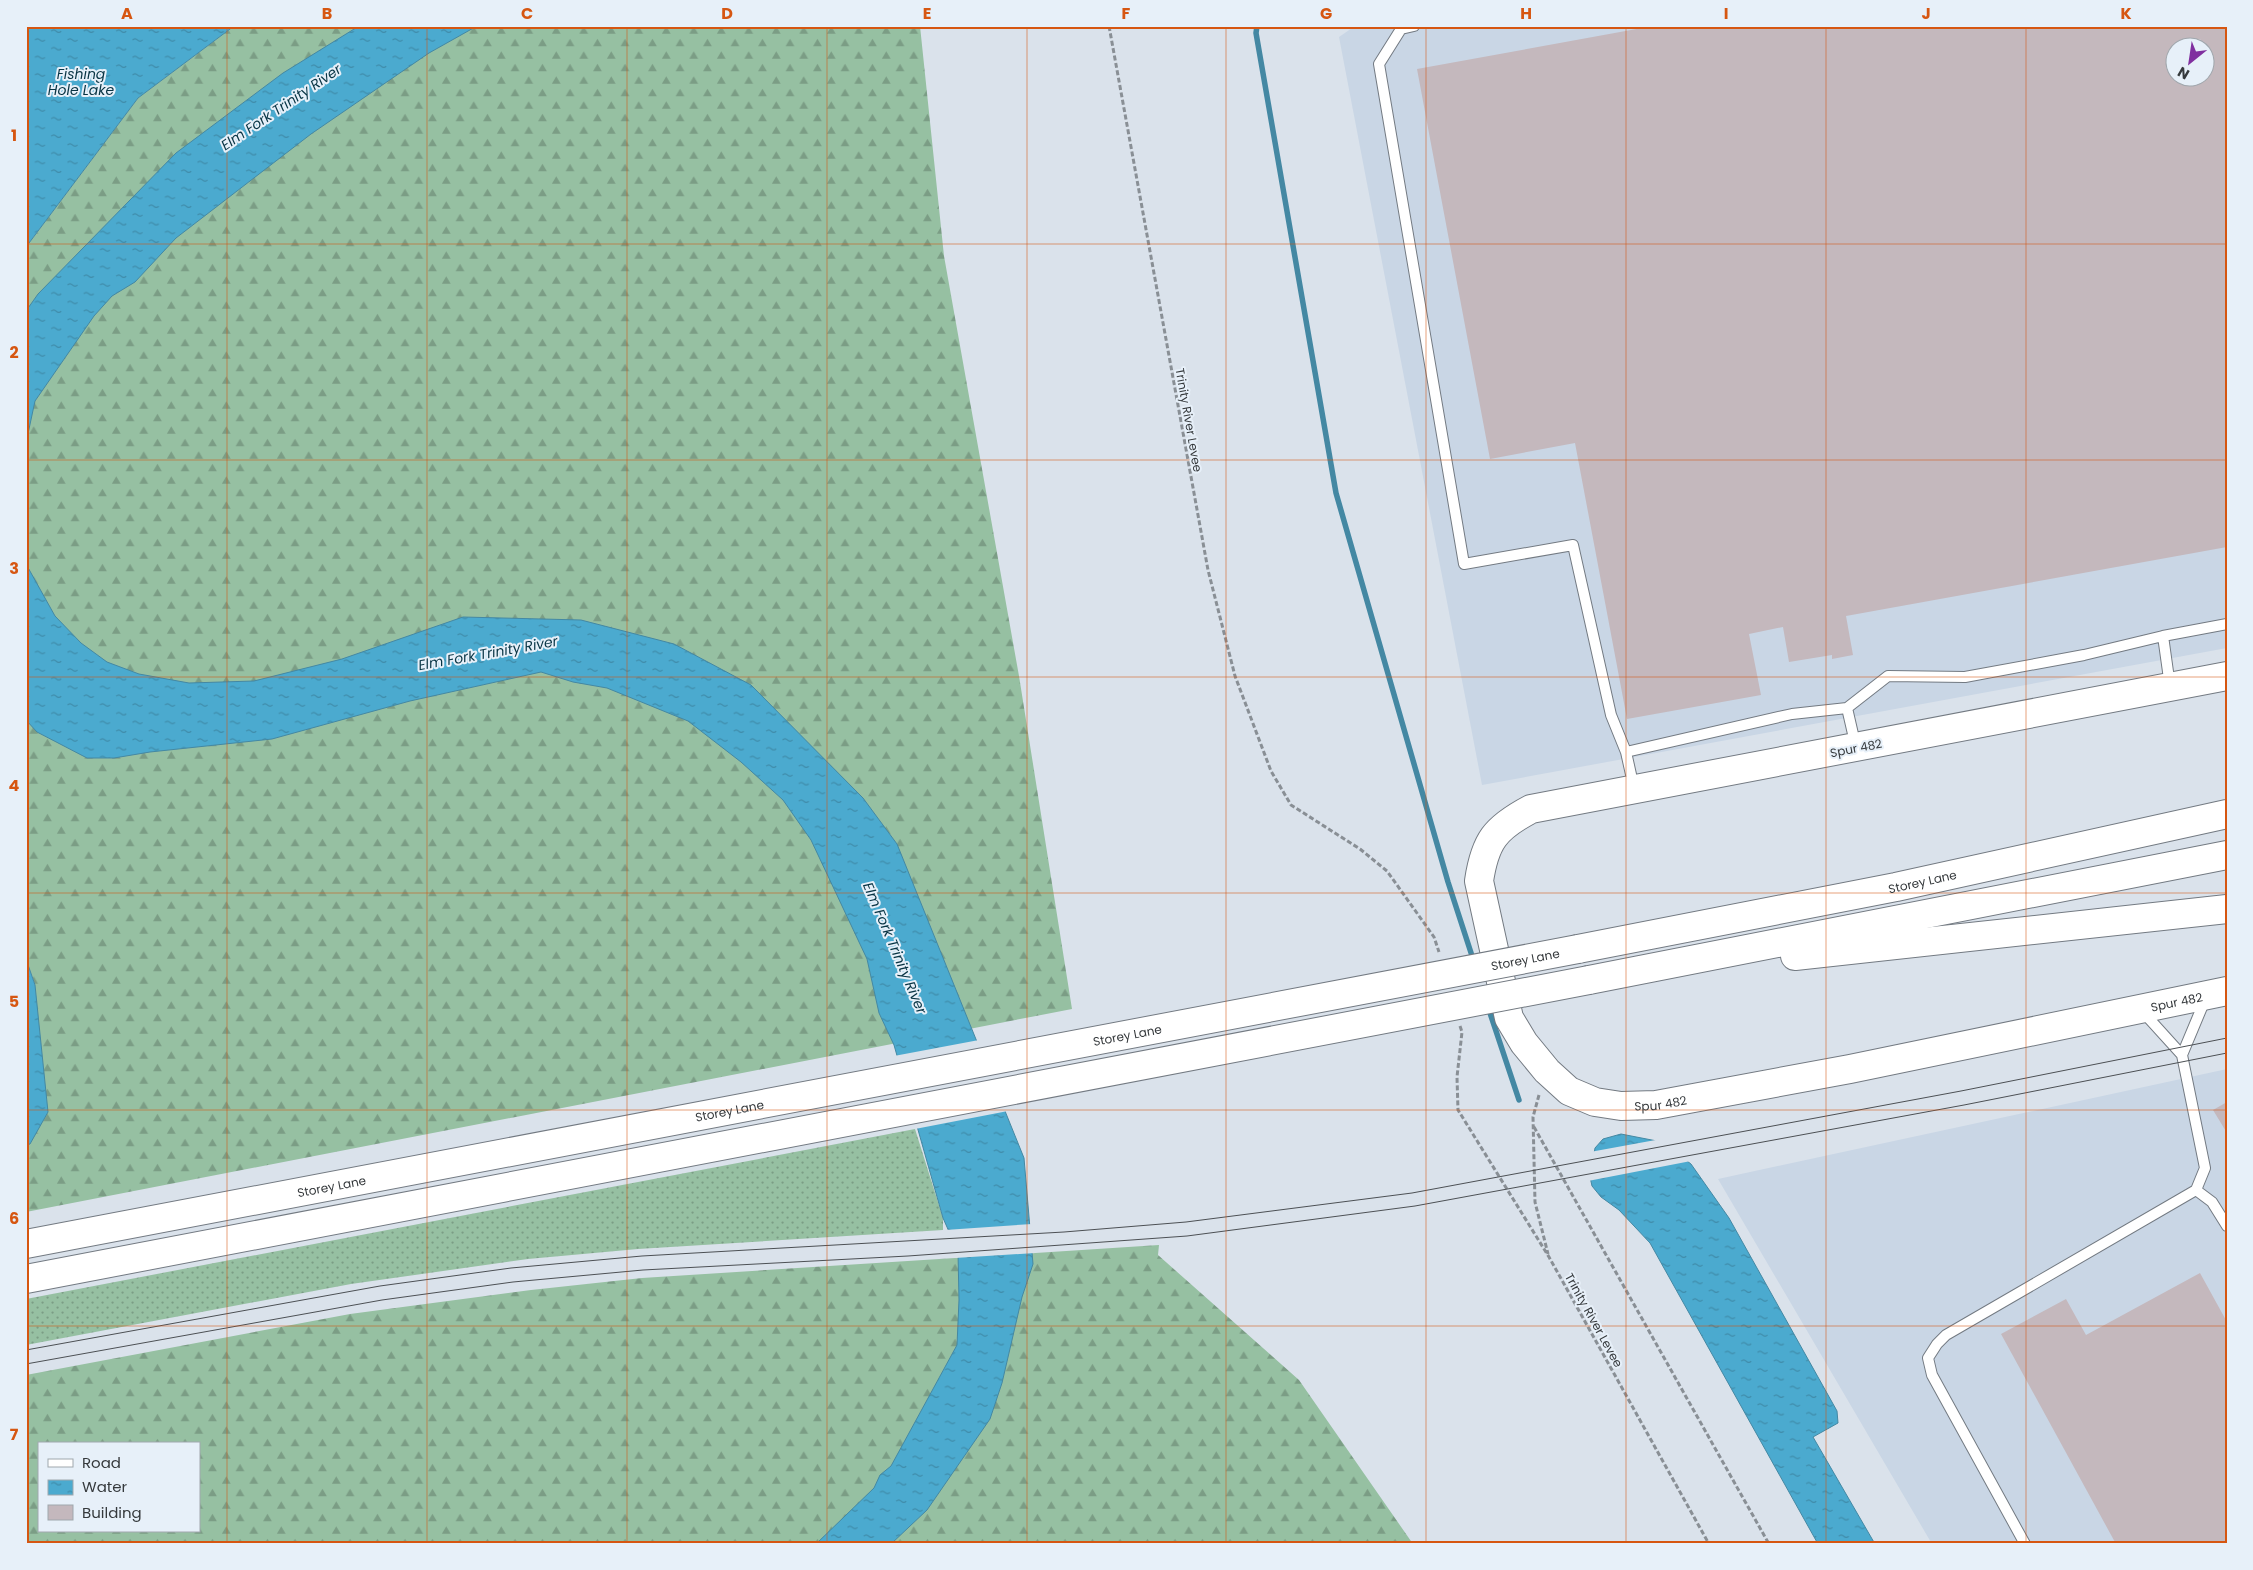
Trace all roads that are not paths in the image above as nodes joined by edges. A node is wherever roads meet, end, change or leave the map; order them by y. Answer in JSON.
{"nodes":[{"id":1,"x":1414,"y":26,"type":"edge"},
{"id":2,"x":2227,"y":624,"type":"edge"},
{"id":3,"x":2163,"y":636,"type":"junction"},
{"id":4,"x":2227,"y":676,"type":"edge"},
{"id":5,"x":2170,"y":687,"type":"junction"},
{"id":6,"x":1847,"y":708,"type":"junction"},
{"id":7,"x":1856,"y":748,"type":"junction"},
{"id":8,"x":1626,"y":752,"type":"junction"},
{"id":9,"x":1635,"y":791,"type":"junction"},
{"id":10,"x":2227,"y":814,"type":"edge"},
{"id":11,"x":2227,"y":855,"type":"edge"},
{"id":12,"x":2227,"y":909,"type":"edge"},
{"id":13,"x":1679,"y":963,"type":"junction"},
{"id":14,"x":2217,"y":993,"type":"edge"},
{"id":15,"x":2140,"y":1009,"type":"junction"},
{"id":16,"x":2182,"y":1055,"type":"junction"},
{"id":17,"x":2196,"y":1190,"type":"junction"},
{"id":18,"x":2227,"y":1226,"type":"edge"},
{"id":19,"x":26,"y":1244,"type":"edge"},
{"id":20,"x":26,"y":1279,"type":"edge"},
{"id":21,"x":2024,"y":1544,"type":"edge"}],
"edges":[{"from":1,"to":8,"type":"lane"},
{"from":2,"to":3,"type":"lane"},
{"from":3,"to":5,"type":"lane"},
{"from":3,"to":6,"type":"lane"},
{"from":4,"to":5,"type":"main road","name":"Spur 482"},
{"from":5,"to":7,"type":"main road","name":"Spur 482"},
{"from":6,"to":7,"type":"lane"},
{"from":6,"to":8,"type":"lane"},
{"from":7,"to":9,"type":"main road","name":"Spur 482"},
{"from":8,"to":9,"type":"lane"},
{"from":9,"to":15,"type":"main road","name":"Spur 482"},
{"from":10,"to":19,"type":"main road","name":"Storey Lane","bridge":true},
{"from":11,"to":13,"type":"main road"},
{"from":12,"to":13,"type":"main road"},
{"from":13,"to":20,"type":"main road","bridge":true},
{"from":14,"to":15,"type":"main road","name":"Spur 482"},
{"from":14,"to":16,"type":"lane"},
{"from":15,"to":16,"type":"lane"},
{"from":16,"to":17,"type":"lane"},
{"from":17,"to":18,"type":"lane"},
{"from":17,"to":21,"type":"lane"}]}
